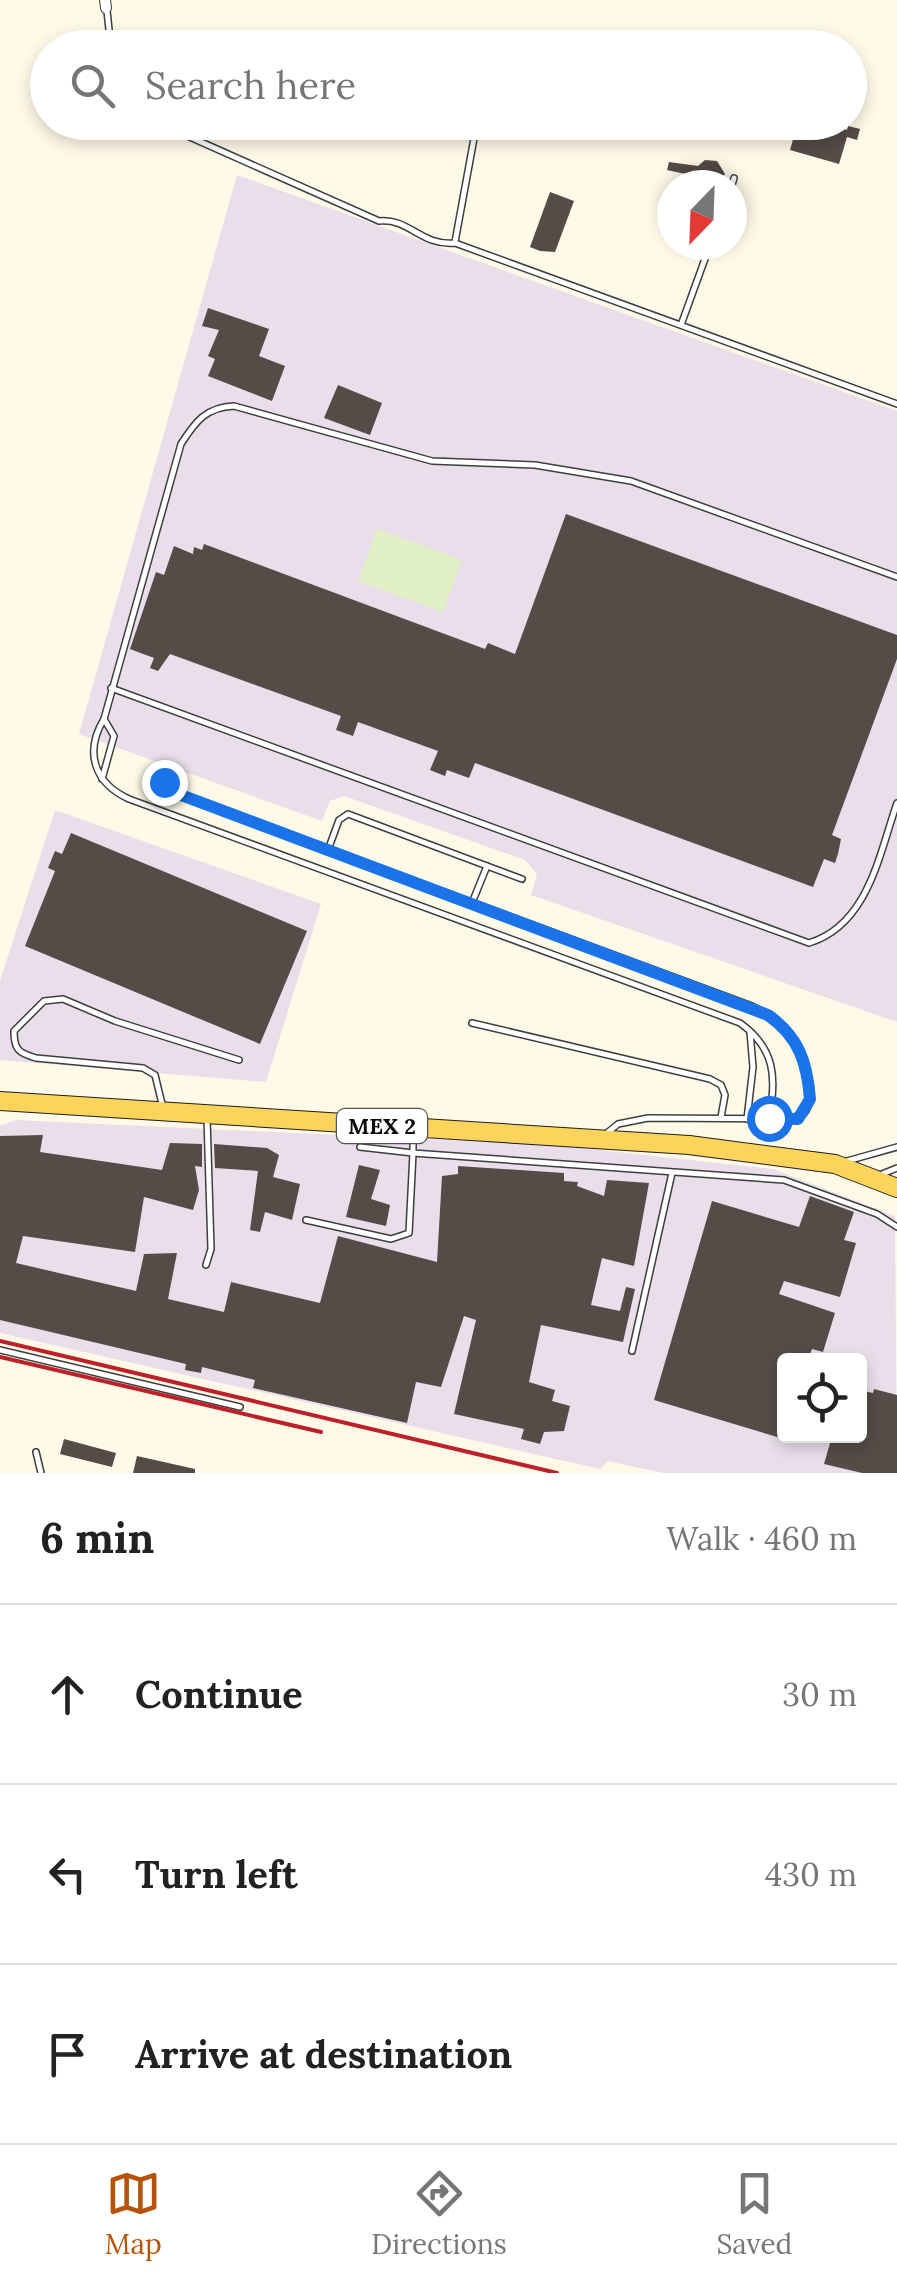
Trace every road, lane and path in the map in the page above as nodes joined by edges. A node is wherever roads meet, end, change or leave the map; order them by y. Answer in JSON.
{"nodes":[{"id":1,"x":106,"y":4,"type":"edge"},
{"id":2,"x":109,"y":30,"type":"edge"},
{"id":3,"x":197,"y":140,"type":"edge"},
{"id":4,"x":474,"y":140,"type":"edge"},
{"id":5,"x":455,"y":243,"type":"junction"},
{"id":6,"x":705,"y":260,"type":"edge"},
{"id":7,"x":681,"y":325,"type":"junction"},
{"id":8,"x":897,"y":404,"type":"edge"},
{"id":9,"x":897,"y":577,"type":"edge"},
{"id":10,"x":111,"y":688,"type":"junction"},
{"id":11,"x":104,"y":719,"type":"junction"},
{"id":12,"x":102,"y":779,"type":"junction"},
{"id":13,"x":165,"y":789,"type":"dead end"},
{"id":14,"x":897,"y":803,"type":"edge"},
{"id":15,"x":328,"y":851,"type":"junction"},
{"id":16,"x":487,"y":866,"type":"junction"},
{"id":17,"x":522,"y":878,"type":"dead end"},
{"id":18,"x":472,"y":903,"type":"junction"},
{"id":19,"x":472,"y":1023,"type":"dead end"},
{"id":20,"x":749,"y":1029,"type":"junction"},
{"id":21,"x":239,"y":1060,"type":"dead end"},
{"id":22,"x":0,"y":1101,"type":"edge"},
{"id":23,"x":31,"y":1103,"type":"junction"},
{"id":24,"x":163,"y":1111,"type":"junction"},
{"id":25,"x":0,"y":1112,"type":"edge"},
{"id":26,"x":207,"y":1115,"type":"junction"},
{"id":27,"x":721,"y":1118,"type":"junction"},
{"id":28,"x":747,"y":1118,"type":"junction"},
{"id":29,"x":769,"y":1118,"type":"junction"},
{"id":30,"x":412,"y":1128,"type":"junction"},
{"id":31,"x":557,"y":1135,"type":"junction"},
{"id":32,"x":600,"y":1138,"type":"junction"},
{"id":33,"x":897,"y":1146,"type":"edge"},
{"id":34,"x":360,"y":1147,"type":"dead end"},
{"id":35,"x":413,"y":1153,"type":"junction"},
{"id":36,"x":556,"y":1162,"type":"junction"},
{"id":37,"x":837,"y":1164,"type":"junction"},
{"id":38,"x":897,"y":1168,"type":"edge"},
{"id":39,"x":672,"y":1173,"type":"junction"},
{"id":40,"x":874,"y":1177,"type":"junction"},
{"id":41,"x":897,"y":1188,"type":"edge"},
{"id":42,"x":306,"y":1220,"type":"dead end"},
{"id":43,"x":897,"y":1228,"type":"edge"},
{"id":44,"x":206,"y":1266,"type":"dead end"},
{"id":45,"x":0,"y":1350,"type":"edge"},
{"id":46,"x":632,"y":1351,"type":"dead end"},
{"id":47,"x":240,"y":1407,"type":"dead end"},
{"id":48,"x":36,"y":1452,"type":"dead end"},
{"id":49,"x":41,"y":1473,"type":"edge"}],
"edges":[{"from":1,"to":2,"type":"lane"},
{"from":3,"to":5,"type":"lane"},
{"from":4,"to":5,"type":"lane"},
{"from":5,"to":7,"type":"lane"},
{"from":6,"to":7,"type":"lane"},
{"from":7,"to":8,"type":"lane"},
{"from":9,"to":10,"type":"lane"},
{"from":10,"to":11,"type":"lane"},
{"from":10,"to":14,"type":"lane"},
{"from":11,"to":12,"type":"lane"},
{"from":11,"to":12,"type":"lane"},
{"from":12,"to":20,"type":"lane"},
{"from":13,"to":15,"type":"lane"},
{"from":15,"to":16,"type":"lane"},
{"from":15,"to":18,"type":"lane"},
{"from":16,"to":17,"type":"lane"},
{"from":16,"to":18,"type":"lane"},
{"from":18,"to":29,"type":"lane"},
{"from":19,"to":27,"type":"lane"},
{"from":20,"to":28,"type":"lane"},
{"from":20,"to":29,"type":"lane"},
{"from":21,"to":24,"type":"lane"},
{"from":22,"to":23,"type":"main road","number":"MEX 2"},
{"from":23,"to":24,"type":"main road","number":"MEX 2"},
{"from":23,"to":25,"type":"main road","number":"MEX 2"},
{"from":24,"to":26,"type":"main road","number":"MEX 2"},
{"from":26,"to":30,"type":"main road","number":"MEX 2"},
{"from":26,"to":44,"type":"lane"},
{"from":27,"to":28,"type":"lane"},
{"from":27,"to":32,"type":"lane"},
{"from":28,"to":29,"type":"lane"},
{"from":30,"to":31,"type":"main road","number":"MEX 2"},
{"from":30,"to":35,"type":"lane"},
{"from":31,"to":32,"type":"main road","number":"MEX 2"},
{"from":31,"to":36,"type":"lane"},
{"from":32,"to":37,"type":"main road","number":"MEX 2"},
{"from":33,"to":37,"type":"lane"},
{"from":34,"to":35,"type":"lane"},
{"from":35,"to":36,"type":"lane"},
{"from":35,"to":42,"type":"lane"},
{"from":36,"to":39,"type":"lane"},
{"from":37,"to":40,"type":"main road","number":"MEX 2"},
{"from":38,"to":40,"type":"lane"},
{"from":39,"to":43,"type":"lane"},
{"from":39,"to":46,"type":"lane"},
{"from":40,"to":41,"type":"main road","number":"MEX 2"},
{"from":45,"to":47,"type":"lane"},
{"from":48,"to":49,"type":"lane"}]}
